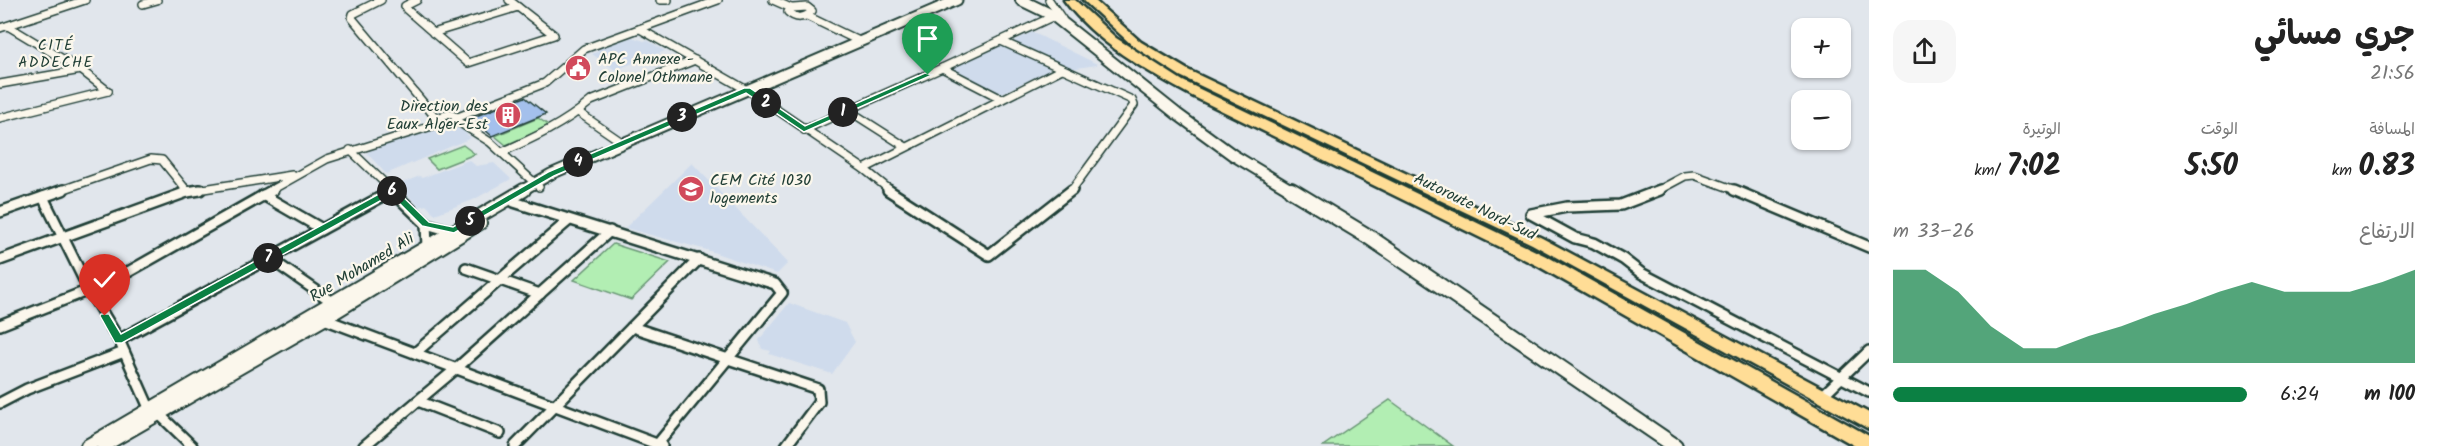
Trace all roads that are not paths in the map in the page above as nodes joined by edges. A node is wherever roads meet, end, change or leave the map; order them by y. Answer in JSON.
{"nodes":[{"id":1,"x":86,"y":0,"type":"edge"},
{"id":2,"x":157,"y":0,"type":"edge"},
{"id":3,"x":381,"y":0,"type":"edge"},
{"id":4,"x":417,"y":0,"type":"edge"},
{"id":5,"x":509,"y":0,"type":"edge"},
{"id":6,"x":660,"y":0,"type":"edge"},
{"id":7,"x":668,"y":0,"type":"edge"},
{"id":8,"x":718,"y":0,"type":"edge"},
{"id":9,"x":773,"y":0,"type":"edge"},
{"id":10,"x":957,"y":0,"type":"edge"},
{"id":11,"x":968,"y":0,"type":"edge"},
{"id":12,"x":1021,"y":0,"type":"edge"},
{"id":13,"x":1048,"y":0,"type":"edge"},
{"id":14,"x":1069,"y":0,"type":"edge"},
{"id":15,"x":1088,"y":0,"type":"edge"},
{"id":16,"x":143,"y":4,"type":"dead end"},
{"id":17,"x":1033,"y":5,"type":"junction"},
{"id":18,"x":518,"y":7,"type":"junction"},
{"id":19,"x":791,"y":9,"type":"junction"},
{"id":20,"x":807,"y":16,"type":"junction"},
{"id":21,"x":1054,"y":16,"type":"junction"},
{"id":22,"x":1066,"y":24,"type":"junction"},
{"id":23,"x":4,"y":27,"type":"edge"},
{"id":24,"x":640,"y":29,"type":"junction"},
{"id":25,"x":433,"y":33,"type":"junction"},
{"id":26,"x":859,"y":41,"type":"junction"},
{"id":27,"x":1001,"y":41,"type":"junction"},
{"id":28,"x":695,"y":60,"type":"junction"},
{"id":29,"x":942,"y":68,"type":"junction"},
{"id":30,"x":1062,"y":69,"type":"junction"},
{"id":31,"x":81,"y":70,"type":"junction"},
{"id":32,"x":0,"y":84,"type":"edge"},
{"id":33,"x":749,"y":91,"type":"junction"},
{"id":34,"x":1002,"y":99,"type":"junction"},
{"id":35,"x":848,"y":110,"type":"junction"},
{"id":36,"x":578,"y":112,"type":"junction"},
{"id":37,"x":0,"y":118,"type":"edge"},
{"id":38,"x":458,"y":119,"type":"junction"},
{"id":39,"x":435,"y":121,"type":"junction"},
{"id":40,"x":804,"y":129,"type":"junction"},
{"id":41,"x":622,"y":143,"type":"junction"},
{"id":42,"x":906,"y":147,"type":"junction"},
{"id":43,"x":350,"y":150,"type":"junction"},
{"id":44,"x":502,"y":152,"type":"junction"},
{"id":45,"x":864,"y":169,"type":"junction"},
{"id":46,"x":298,"y":174,"type":"junction"},
{"id":47,"x":537,"y":185,"type":"junction"},
{"id":48,"x":392,"y":191,"type":"junction"},
{"id":49,"x":187,"y":192,"type":"junction"},
{"id":50,"x":263,"y":195,"type":"junction"},
{"id":51,"x":43,"y":197,"type":"junction"},
{"id":52,"x":514,"y":202,"type":"junction"},
{"id":53,"x":0,"y":212,"type":"edge"},
{"id":54,"x":568,"y":221,"type":"junction"},
{"id":55,"x":426,"y":224,"type":"junction"},
{"id":56,"x":322,"y":229,"type":"junction"},
{"id":57,"x":610,"y":231,"type":"junction"},
{"id":58,"x":455,"y":234,"type":"junction"},
{"id":59,"x":64,"y":237,"type":"junction"},
{"id":60,"x":444,"y":245,"type":"junction"},
{"id":61,"x":427,"y":247,"type":"junction"},
{"id":62,"x":1869,"y":247,"type":"edge"},
{"id":63,"x":269,"y":258,"type":"junction"},
{"id":64,"x":699,"y":259,"type":"junction"},
{"id":65,"x":0,"y":260,"type":"edge"},
{"id":66,"x":466,"y":268,"type":"dead end"},
{"id":67,"x":499,"y":279,"type":"junction"},
{"id":68,"x":90,"y":292,"type":"junction"},
{"id":69,"x":540,"y":294,"type":"junction"},
{"id":70,"x":334,"y":303,"type":"junction"},
{"id":71,"x":324,"y":319,"type":"junction"},
{"id":72,"x":0,"y":325,"type":"edge"},
{"id":73,"x":632,"y":327,"type":"junction"},
{"id":74,"x":118,"y":340,"type":"junction"},
{"id":75,"x":1869,"y":351,"type":"edge"},
{"id":76,"x":124,"y":352,"type":"junction"},
{"id":77,"x":415,"y":353,"type":"junction"},
{"id":78,"x":729,"y":359,"type":"junction"},
{"id":79,"x":457,"y":368,"type":"junction"},
{"id":80,"x":1840,"y":377,"type":"junction"},
{"id":81,"x":1869,"y":392,"type":"edge"},
{"id":82,"x":1822,"y":396,"type":"junction"},
{"id":83,"x":418,"y":401,"type":"junction"},
{"id":84,"x":0,"y":403,"type":"edge"},
{"id":85,"x":557,"y":405,"type":"junction"},
{"id":86,"x":155,"y":412,"type":"junction"},
{"id":87,"x":1869,"y":422,"type":"edge"},
{"id":88,"x":500,"y":433,"type":"dead end"},
{"id":89,"x":659,"y":445,"type":"edge"},
{"id":90,"x":1869,"y":445,"type":"edge"},
{"id":91,"x":87,"y":446,"type":"edge"},
{"id":92,"x":103,"y":446,"type":"edge"},
{"id":93,"x":192,"y":446,"type":"edge"},
{"id":94,"x":364,"y":446,"type":"edge"},
{"id":95,"x":515,"y":446,"type":"edge"},
{"id":96,"x":786,"y":446,"type":"edge"},
{"id":97,"x":1675,"y":446,"type":"edge"}],
"edges":[{"from":1,"to":23,"type":"street"},
{"from":2,"to":16,"type":"street"},
{"from":3,"to":39,"type":"street"},
{"from":4,"to":25,"type":"street"},
{"from":5,"to":18,"type":"street"},
{"from":6,"to":7,"type":"street"},
{"from":8,"to":24,"type":"street"},
{"from":9,"to":19,"type":"street"},
{"from":10,"to":26,"type":"street","name":"Rue Mohamed Ali"},
{"from":11,"to":33,"type":"street"},
{"from":12,"to":17,"type":"main road"},
{"from":13,"to":17,"type":"street"},
{"from":13,"to":22,"type":"street"},
{"from":14,"to":90,"type":"highway","name":"Autoroute Nord-Sud"},
{"from":15,"to":82,"type":"highway","name":"Autoroute Nord-Sud"},
{"from":17,"to":21,"type":"main road"},
{"from":18,"to":25,"type":"street"},
{"from":18,"to":25,"type":"street"},
{"from":19,"to":20,"type":"street"},
{"from":19,"to":20,"type":"street"},
{"from":20,"to":26,"type":"street"},
{"from":21,"to":22,"type":"main road"},
{"from":21,"to":27,"type":"street"},
{"from":22,"to":97,"type":"main road"},
{"from":23,"to":31,"type":"street"},
{"from":24,"to":28,"type":"street"},
{"from":24,"to":38,"type":"street"},
{"from":26,"to":33,"type":"street","name":"Rue Mohamed Ali"},
{"from":27,"to":29,"type":"street"},
{"from":27,"to":30,"type":"street"},
{"from":28,"to":33,"type":"street"},
{"from":28,"to":36,"type":"street"},
{"from":29,"to":34,"type":"street"},
{"from":29,"to":35,"type":"street"},
{"from":30,"to":34,"type":"street"},
{"from":30,"to":45,"type":"street"},
{"from":31,"to":32,"type":"street"},
{"from":31,"to":37,"type":"street"},
{"from":33,"to":40,"type":"street"},
{"from":33,"to":41,"type":"street","name":"Rue Mohamed Ali"},
{"from":33,"to":47,"type":"street"},
{"from":34,"to":42,"type":"street"},
{"from":35,"to":40,"type":"street"},
{"from":35,"to":42,"type":"street"},
{"from":36,"to":41,"type":"street"},
{"from":36,"to":44,"type":"street"},
{"from":38,"to":39,"type":"street"},
{"from":38,"to":44,"type":"street"},
{"from":39,"to":43,"type":"street"},
{"from":40,"to":45,"type":"street"},
{"from":41,"to":47,"type":"street","name":"Rue Mohamed Ali"},
{"from":42,"to":45,"type":"street"},
{"from":43,"to":46,"type":"street"},
{"from":43,"to":48,"type":"street"},
{"from":44,"to":47,"type":"street"},
{"from":46,"to":49,"type":"street"},
{"from":46,"to":50,"type":"street"},
{"from":47,"to":52,"type":"street"},
{"from":47,"to":58,"type":"street","name":"Rue Mohamed Ali"},
{"from":48,"to":55,"type":"street"},
{"from":48,"to":56,"type":"street"},
{"from":49,"to":51,"type":"street"},
{"from":49,"to":59,"type":"street"},
{"from":50,"to":56,"type":"street"},
{"from":50,"to":68,"type":"street"},
{"from":51,"to":53,"type":"street"},
{"from":51,"to":59,"type":"street"},
{"from":52,"to":54,"type":"street"},
{"from":52,"to":58,"type":"street"},
{"from":54,"to":57,"type":"street"},
{"from":54,"to":67,"type":"street"},
{"from":55,"to":58,"type":"street"},
{"from":55,"to":61,"type":"street"},
{"from":56,"to":63,"type":"street"},
{"from":57,"to":64,"type":"street"},
{"from":57,"to":69,"type":"street"},
{"from":58,"to":60,"type":"street"},
{"from":58,"to":61,"type":"street","name":"Rue Mohamed Ali"},
{"from":59,"to":65,"type":"street"},
{"from":59,"to":68,"type":"street"},
{"from":60,"to":61,"type":"street"},
{"from":60,"to":71,"type":"street"},
{"from":61,"to":70,"type":"street","name":"Rue Mohamed Ali"},
{"from":62,"to":80,"type":"street"},
{"from":63,"to":70,"type":"street"},
{"from":63,"to":74,"type":"street"},
{"from":64,"to":73,"type":"street"},
{"from":64,"to":78,"type":"street"},
{"from":66,"to":67,"type":"street"},
{"from":67,"to":69,"type":"street"},
{"from":67,"to":77,"type":"street"},
{"from":68,"to":72,"type":"street"},
{"from":68,"to":74,"type":"street"},
{"from":69,"to":79,"type":"street"},
{"from":70,"to":86,"type":"street","name":"Rue Mohamed Ali"},
{"from":71,"to":77,"type":"street"},
{"from":71,"to":86,"type":"street"},
{"from":73,"to":78,"type":"street"},
{"from":73,"to":85,"type":"street"},
{"from":74,"to":76,"type":"street"},
{"from":75,"to":80,"type":"street"},
{"from":76,"to":84,"type":"street"},
{"from":76,"to":86,"type":"street"},
{"from":77,"to":79,"type":"street"},
{"from":78,"to":89,"type":"street"},
{"from":78,"to":96,"type":"street"},
{"from":79,"to":83,"type":"street"},
{"from":79,"to":85,"type":"street"},
{"from":80,"to":81,"type":"street"},
{"from":80,"to":82,"type":"street"},
{"from":82,"to":87,"type":"highway","name":"Autoroute Nord-Sud"},
{"from":83,"to":88,"type":"street"},
{"from":83,"to":94,"type":"street"},
{"from":85,"to":89,"type":"street"},
{"from":85,"to":95,"type":"street"},
{"from":86,"to":91,"type":"street","name":"Rue Mohamed Ali"},
{"from":86,"to":92,"type":"street"},
{"from":86,"to":93,"type":"street"}]}
